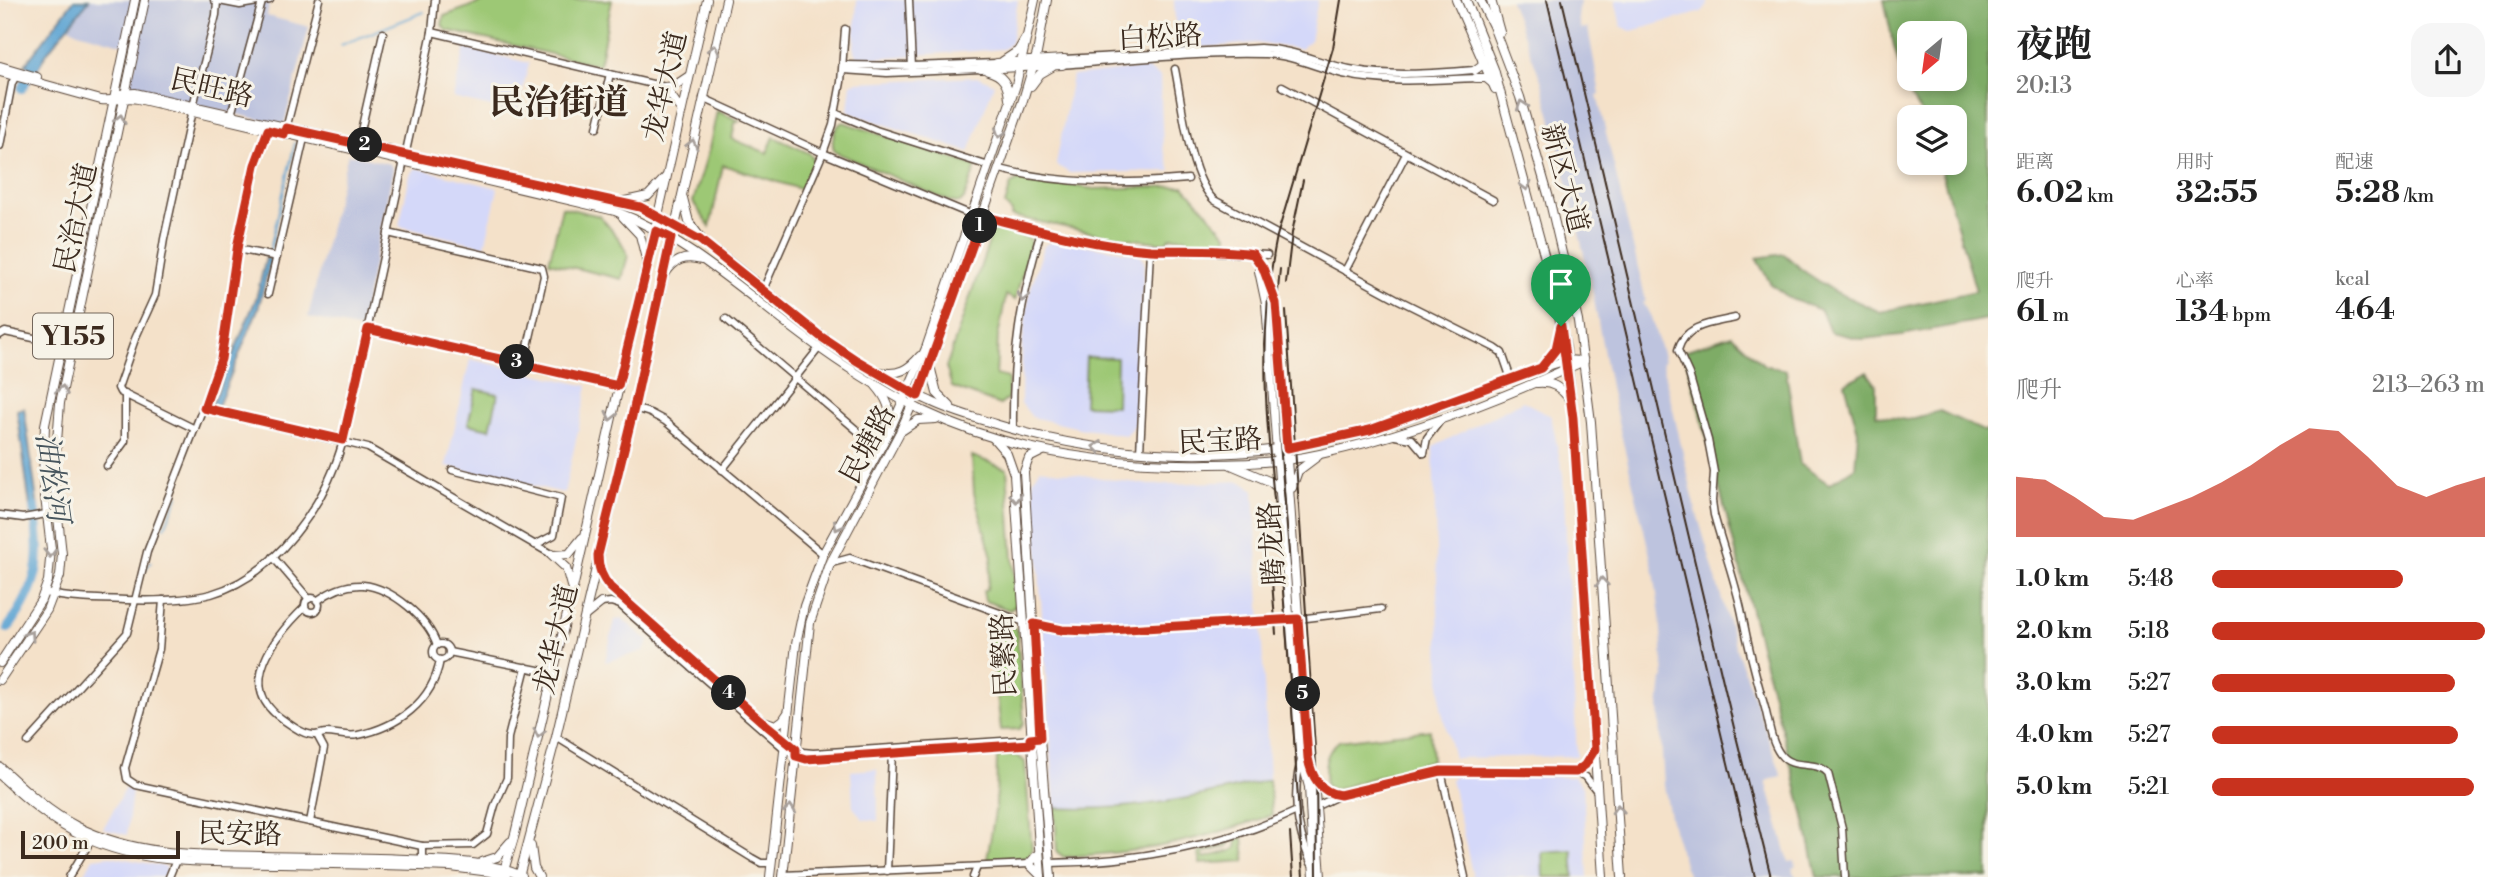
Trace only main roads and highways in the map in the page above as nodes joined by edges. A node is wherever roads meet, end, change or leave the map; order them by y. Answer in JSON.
{"nodes":[{"id":1,"x":135,"y":0,"type":"edge"},
{"id":2,"x":145,"y":0,"type":"edge"},
{"id":3,"x":708,"y":0,"type":"edge"},
{"id":4,"x":726,"y":0,"type":"edge"},
{"id":5,"x":1035,"y":0,"type":"edge"},
{"id":6,"x":1047,"y":0,"type":"edge"},
{"id":7,"x":1456,"y":0,"type":"edge"},
{"id":8,"x":1466,"y":0,"type":"edge"},
{"id":9,"x":1480,"y":0,"type":"edge"},
{"id":10,"x":1491,"y":0,"type":"edge"},
{"id":11,"x":1030,"y":28,"type":"junction"},
{"id":12,"x":1041,"y":34,"type":"junction"},
{"id":13,"x":1483,"y":59,"type":"junction"},
{"id":14,"x":1063,"y":62,"type":"junction"},
{"id":15,"x":1034,"y":64,"type":"junction"},
{"id":16,"x":1022,"y":65,"type":"junction"},
{"id":17,"x":0,"y":66,"type":"edge"},
{"id":18,"x":1510,"y":69,"type":"junction"},
{"id":19,"x":0,"y":72,"type":"edge"},
{"id":20,"x":18,"y":74,"type":"junction"},
{"id":21,"x":690,"y":76,"type":"junction"},
{"id":22,"x":1493,"y":83,"type":"junction"},
{"id":23,"x":125,"y":94,"type":"junction"},
{"id":24,"x":114,"y":98,"type":"junction"},
{"id":25,"x":1023,"y":100,"type":"junction"},
{"id":26,"x":1010,"y":106,"type":"junction"},
{"id":27,"x":193,"y":109,"type":"junction"},
{"id":28,"x":682,"y":111,"type":"junction"},
{"id":29,"x":1509,"y":120,"type":"junction"},
{"id":30,"x":269,"y":127,"type":"junction"},
{"id":31,"x":305,"y":135,"type":"junction"},
{"id":32,"x":405,"y":158,"type":"junction"},
{"id":33,"x":668,"y":174,"type":"junction"},
{"id":34,"x":682,"y":190,"type":"junction"},
{"id":35,"x":619,"y":201,"type":"junction"},
{"id":36,"x":615,"y":211,"type":"junction"},
{"id":37,"x":659,"y":217,"type":"junction"},
{"id":38,"x":674,"y":225,"type":"junction"},
{"id":39,"x":656,"y":231,"type":"junction"},
{"id":40,"x":671,"y":238,"type":"junction"},
{"id":41,"x":706,"y":244,"type":"junction"},
{"id":42,"x":1251,"y":253,"type":"road end"},
{"id":43,"x":708,"y":262,"type":"junction"},
{"id":44,"x":648,"y":265,"type":"junction"},
{"id":45,"x":662,"y":280,"type":"junction"},
{"id":46,"x":1561,"y":326,"type":"junction"},
{"id":47,"x":926,"y":348,"type":"junction"},
{"id":48,"x":1584,"y":361,"type":"junction"},
{"id":49,"x":932,"y":362,"type":"junction"},
{"id":50,"x":1568,"y":364,"type":"junction"},
{"id":51,"x":1541,"y":368,"type":"junction"},
{"id":52,"x":876,"y":371,"type":"junction"},
{"id":53,"x":872,"y":382,"type":"junction"},
{"id":54,"x":1531,"y":383,"type":"junction"},
{"id":55,"x":908,"y":390,"type":"junction"},
{"id":56,"x":918,"y":396,"type":"junction"},
{"id":57,"x":903,"y":401,"type":"junction"},
{"id":58,"x":1571,"y":402,"type":"junction"},
{"id":59,"x":913,"y":406,"type":"junction"},
{"id":60,"x":962,"y":413,"type":"junction"},
{"id":61,"x":945,"y":420,"type":"junction"},
{"id":62,"x":890,"y":430,"type":"junction"},
{"id":63,"x":899,"y":434,"type":"junction"},
{"id":64,"x":992,"y":437,"type":"junction"},
{"id":65,"x":1282,"y":448,"type":"junction"},
{"id":66,"x":1043,"y":451,"type":"junction"},
{"id":67,"x":1324,"y":453,"type":"junction"},
{"id":68,"x":1283,"y":460,"type":"junction"},
{"id":69,"x":1228,"y":464,"type":"junction"},
{"id":70,"x":1281,"y":492,"type":"junction"},
{"id":71,"x":1290,"y":498,"type":"junction"},
{"id":72,"x":585,"y":534,"type":"junction"},
{"id":73,"x":598,"y":555,"type":"junction"},
{"id":74,"x":606,"y":582,"type":"road end"},
{"id":75,"x":572,"y":593,"type":"junction"},
{"id":76,"x":601,"y":603,"type":"road end"},
{"id":77,"x":1294,"y":620,"type":"junction"},
{"id":78,"x":583,"y":621,"type":"junction"},
{"id":79,"x":0,"y":663,"type":"edge"},
{"id":80,"x":0,"y":680,"type":"edge"},
{"id":81,"x":789,"y":708,"type":"junction"},
{"id":82,"x":760,"y":720,"type":"road end"},
{"id":83,"x":1035,"y":741,"type":"junction"},
{"id":84,"x":0,"y":767,"type":"edge"},
{"id":85,"x":0,"y":775,"type":"edge"},
{"id":86,"x":515,"y":834,"type":"junction"},
{"id":87,"x":531,"y":838,"type":"junction"},
{"id":88,"x":1039,"y":852,"type":"junction"},
{"id":89,"x":465,"y":865,"type":"junction"},
{"id":90,"x":504,"y":875,"type":"edge"},
{"id":91,"x":1316,"y":875,"type":"edge"},
{"id":92,"x":521,"y":876,"type":"edge"},
{"id":93,"x":783,"y":876,"type":"edge"},
{"id":94,"x":488,"y":877,"type":"edge"},
{"id":95,"x":539,"y":877,"type":"edge"},
{"id":96,"x":770,"y":877,"type":"edge"},
{"id":97,"x":1041,"y":877,"type":"edge"},
{"id":98,"x":1051,"y":877,"type":"edge"},
{"id":99,"x":1603,"y":877,"type":"edge"},
{"id":100,"x":1622,"y":877,"type":"edge"}],
"edges":[{"from":1,"to":24,"type":"main road","name":"民治大道","number":"Y155"},
{"from":2,"to":23,"type":"main road","name":"民治大道","number":"Y155"},
{"from":3,"to":21,"type":"main road","name":"龙华大道"},
{"from":34,"to":4,"type":"main road","name":"龙华大道","one_way":true},
{"from":5,"to":11,"type":"main road","name":"民塘路"},
{"from":6,"to":12,"type":"main road","name":"民塘路"},
{"from":7,"to":13,"type":"main road"},
{"from":8,"to":29,"type":"main road","name":"新区大道"},
{"from":9,"to":18,"type":"main road","name":"新区大道"},
{"from":10,"to":18,"type":"main road"},
{"from":11,"to":16,"type":"main road","name":"民塘路"},
{"from":11,"to":16,"type":"main road","name":"白松路"},
{"from":12,"to":14,"type":"main road"},
{"from":12,"to":15,"type":"main road","name":"民塘路"},
{"from":13,"to":22,"type":"main road"},
{"from":13,"to":22,"type":"main road"},
{"from":14,"to":15,"type":"main road","name":"白松路"},
{"from":14,"to":25,"type":"main road"},
{"from":15,"to":16,"type":"main road","name":"白松路"},
{"from":15,"to":25,"type":"main road","name":"民塘路"},
{"from":16,"to":26,"type":"main road","name":"民塘路"},
{"from":16,"to":26,"type":"main road","name":"白松路"},
{"from":17,"to":20,"type":"main road","name":"民旺路"},
{"from":48,"to":18,"type":"main road","name":"新区大道","one_way":true},
{"from":19,"to":20,"type":"main road","name":"民旺路"},
{"from":20,"to":24,"type":"main road","name":"民旺路"},
{"from":21,"to":28,"type":"main road","name":"龙华大道"},
{"from":21,"to":28,"type":"main road"},
{"from":22,"to":29,"type":"main road"},
{"from":23,"to":24,"type":"main road","name":"民旺路"},
{"from":23,"to":27,"type":"main road","name":"民旺路"},
{"from":80,"to":23,"type":"main road","name":"民治大道","number":"Y155","one_way":true},
{"from":24,"to":79,"type":"main road","name":"民治大道","number":"Y155","one_way":true},
{"from":25,"to":49,"type":"main road","name":"民塘路"},
{"from":26,"to":47,"type":"main road","name":"民塘路","one_way":true},
{"from":27,"to":30,"type":"main road","name":"民旺路"},
{"from":27,"to":30,"type":"main road","name":"民旺路"},
{"from":28,"to":33,"type":"main road","name":"龙华大道"},
{"from":29,"to":46,"type":"main road","name":"新区大道","one_way":true},
{"from":30,"to":31,"type":"main road","name":"民旺路"},
{"from":31,"to":32,"type":"main road","name":"民旺路"},
{"from":31,"to":32,"type":"main road","name":"民旺路"},
{"from":32,"to":35,"type":"main road","name":"民旺路"},
{"from":32,"to":36,"type":"main road","name":"民旺路"},
{"from":33,"to":35,"type":"main road"},
{"from":33,"to":37,"type":"main road","name":"龙华大道"},
{"from":34,"to":38,"type":"main road","name":"龙华大道"},
{"from":34,"to":41,"type":"main road"},
{"from":35,"to":37,"type":"main road","name":"民旺路"},
{"from":36,"to":39,"type":"main road","name":"民旺路"},
{"from":36,"to":44,"type":"main road"},
{"from":37,"to":38,"type":"main road","name":"民宝路"},
{"from":37,"to":39,"type":"main road","name":"龙华大道"},
{"from":38,"to":40,"type":"main road","name":"龙华大道"},
{"from":38,"to":41,"type":"main road","name":"民宝路"},
{"from":39,"to":40,"type":"main road","name":"民宝路"},
{"from":39,"to":44,"type":"main road","name":"龙华大道"},
{"from":40,"to":43,"type":"main road","name":"民宝路"},
{"from":40,"to":45,"type":"main road","name":"龙华大道"},
{"from":41,"to":52,"type":"main road","name":"民宝路"},
{"from":42,"to":65,"type":"main road","name":"腾龙路"},
{"from":43,"to":45,"type":"main road"},
{"from":43,"to":53,"type":"main road","name":"民宝路"},
{"from":44,"to":72,"type":"main road","name":"龙华大道","one_way":true},
{"from":45,"to":73,"type":"main road","name":"龙华大道"},
{"from":46,"to":50,"type":"main road","name":"新区大道"},
{"from":46,"to":51,"type":"main road"},
{"from":47,"to":52,"type":"main road"},
{"from":47,"to":55,"type":"main road","name":"民塘路"},
{"from":48,"to":50,"type":"main road","name":"民宝路"},
{"from":100,"to":48,"type":"main road","name":"新区大道","one_way":true},
{"from":49,"to":56,"type":"main road","name":"民塘路"},
{"from":49,"to":60,"type":"main road"},
{"from":50,"to":51,"type":"main road","name":"民宝路"},
{"from":50,"to":54,"type":"main road","name":"民宝路"},
{"from":50,"to":58,"type":"main road","name":"新区大道"},
{"from":51,"to":65,"type":"main road","name":"民宝路"},
{"from":52,"to":55,"type":"main road","name":"民宝路"},
{"from":53,"to":57,"type":"main road","name":"民宝路"},
{"from":53,"to":62,"type":"main road"},
{"from":54,"to":58,"type":"main road"},
{"from":54,"to":67,"type":"main road","name":"民宝路"},
{"from":55,"to":56,"type":"main road","name":"民宝路"},
{"from":55,"to":57,"type":"main road","name":"民塘路"},
{"from":56,"to":59,"type":"main road","name":"民塘路"},
{"from":56,"to":60,"type":"main road","name":"民宝路"},
{"from":57,"to":59,"type":"main road","name":"民宝路"},
{"from":57,"to":62,"type":"main road","name":"民塘路"},
{"from":58,"to":99,"type":"main road","name":"新区大道"},
{"from":59,"to":61,"type":"main road","name":"民宝路"},
{"from":59,"to":63,"type":"main road","name":"民塘路"},
{"from":65,"to":60,"type":"main road","name":"民宝路","one_way":true},
{"from":61,"to":63,"type":"main road"},
{"from":61,"to":64,"type":"main road","name":"民宝路"},
{"from":62,"to":81,"type":"main road","name":"民塘路","one_way":true},
{"from":93,"to":63,"type":"main road","name":"民塘路","one_way":true},
{"from":64,"to":66,"type":"main road","name":"民宝路"},
{"from":64,"to":83,"type":"main road","name":"民繁路","one_way":true},
{"from":65,"to":68,"type":"main road","name":"腾龙路"},
{"from":66,"to":69,"type":"main road","name":"民宝路"},
{"from":66,"to":83,"type":"main road","name":"民繁路"},
{"from":67,"to":68,"type":"main road","name":"民宝路"},
{"from":67,"to":71,"type":"main road"},
{"from":68,"to":69,"type":"main road","name":"民宝路"},
{"from":68,"to":70,"type":"main road","name":"腾龙路"},
{"from":68,"to":71,"type":"main road","name":"腾龙路"},
{"from":69,"to":70,"type":"main road"},
{"from":70,"to":77,"type":"main road","name":"腾龙路"},
{"from":71,"to":77,"type":"main road","name":"腾龙路"},
{"from":72,"to":75,"type":"main road","name":"龙华大道"},
{"from":72,"to":75,"type":"main road"},
{"from":73,"to":74,"type":"main road"},
{"from":73,"to":78,"type":"main road","name":"龙华大道"},
{"from":75,"to":86,"type":"main road","name":"龙华大道","one_way":true},
{"from":76,"to":78,"type":"main road"},
{"from":77,"to":91,"type":"main road","name":"腾龙路"},
{"from":77,"to":91,"type":"main road","name":"腾龙路"},
{"from":78,"to":87,"type":"main road","name":"龙华大道"},
{"from":81,"to":82,"type":"main road"},
{"from":81,"to":96,"type":"main road","name":"民塘路"},
{"from":83,"to":88,"type":"main road","name":"民繁路"},
{"from":83,"to":98,"type":"main road","name":"民繁路"},
{"from":84,"to":89,"type":"main road","name":"民安路"},
{"from":85,"to":89,"type":"main road","name":"民安路"},
{"from":86,"to":89,"type":"main road"},
{"from":86,"to":90,"type":"main road","name":"龙华大道"},
{"from":87,"to":92,"type":"main road","name":"龙华大道"},
{"from":87,"to":95,"type":"main road"},
{"from":88,"to":97,"type":"main road","name":"民繁路"},
{"from":88,"to":97,"type":"main road"},
{"from":89,"to":90,"type":"main road","name":"民安路"},
{"from":89,"to":94,"type":"main road"},
{"from":90,"to":92,"type":"main road","name":"民安路"}]}
